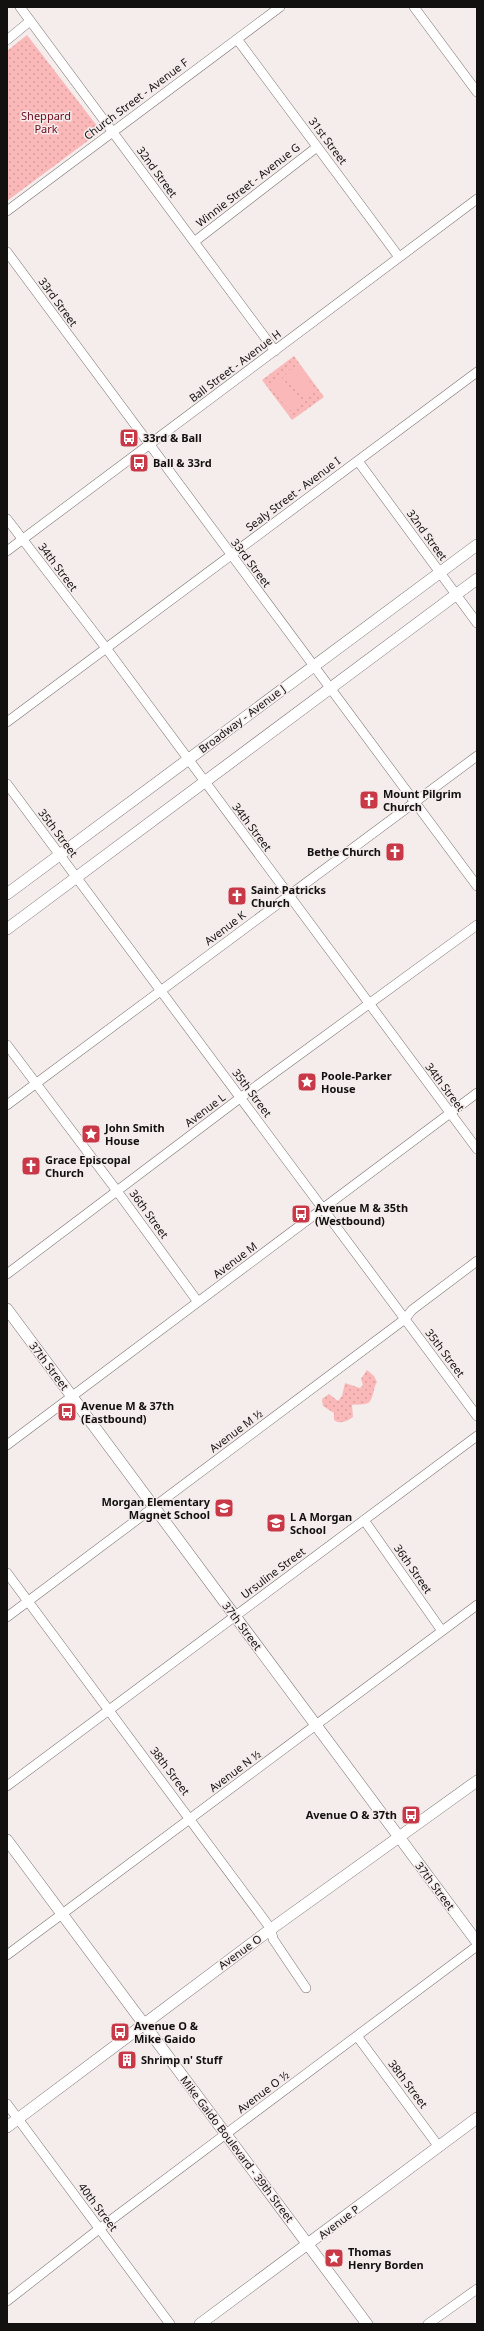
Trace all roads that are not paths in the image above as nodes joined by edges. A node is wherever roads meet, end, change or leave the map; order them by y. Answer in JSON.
{"nodes":[{"id":1,"x":20,"y":7,"type":"edge"},
{"id":2,"x":280,"y":7,"type":"edge"},
{"id":3,"x":414,"y":7,"type":"edge"},
{"id":4,"x":30,"y":21,"type":"junction"},
{"id":5,"x":237,"y":39,"type":"junction"},
{"id":6,"x":7,"y":40,"type":"edge"},
{"id":7,"x":477,"y":92,"type":"edge"},
{"id":8,"x":113,"y":132,"type":"junction"},
{"id":9,"x":317,"y":147,"type":"junction"},
{"id":10,"x":477,"y":199,"type":"edge"},
{"id":11,"x":7,"y":211,"type":"edge"},
{"id":12,"x":194,"y":242,"type":"junction"},
{"id":13,"x":7,"y":252,"type":"edge"},
{"id":14,"x":399,"y":257,"type":"junction"},
{"id":15,"x":275,"y":351,"type":"junction"},
{"id":16,"x":477,"y":372,"type":"edge"},
{"id":17,"x":149,"y":445,"type":"junction"},
{"id":18,"x":358,"y":461,"type":"junction"},
{"id":19,"x":7,"y":519,"type":"edge"},
{"id":20,"x":22,"y":540,"type":"junction"},
{"id":21,"x":477,"y":545,"type":"edge"},
{"id":22,"x":7,"y":551,"type":"edge"},
{"id":23,"x":230,"y":556,"type":"junction"},
{"id":24,"x":440,"y":572,"type":"junction"},
{"id":25,"x":477,"y":579,"type":"edge"},
{"id":26,"x":456,"y":595,"type":"junction"},
{"id":27,"x":477,"y":623,"type":"edge"},
{"id":28,"x":106,"y":648,"type":"junction"},
{"id":29,"x":313,"y":667,"type":"junction"},
{"id":30,"x":330,"y":689,"type":"junction"},
{"id":31,"x":7,"y":722,"type":"edge"},
{"id":32,"x":477,"y":756,"type":"edge"},
{"id":33,"x":187,"y":760,"type":"junction"},
{"id":34,"x":204,"y":782,"type":"junction"},
{"id":35,"x":7,"y":784,"type":"edge"},
{"id":36,"x":415,"y":802,"type":"junction"},
{"id":37,"x":60,"y":855,"type":"junction"},
{"id":38,"x":76,"y":877,"type":"junction"},
{"id":39,"x":477,"y":886,"type":"edge"},
{"id":40,"x":7,"y":894,"type":"edge"},
{"id":41,"x":288,"y":896,"type":"junction"},
{"id":42,"x":477,"y":925,"type":"edge"},
{"id":43,"x":7,"y":928,"type":"edge"},
{"id":44,"x":161,"y":990,"type":"junction"},
{"id":45,"x":369,"y":1004,"type":"junction"},
{"id":46,"x":7,"y":1045,"type":"edge"},
{"id":47,"x":36,"y":1084,"type":"junction"},
{"id":48,"x":477,"y":1093,"type":"edge"},
{"id":49,"x":240,"y":1098,"type":"junction"},
{"id":50,"x":7,"y":1105,"type":"edge"},
{"id":51,"x":450,"y":1113,"type":"junction"},
{"id":52,"x":477,"y":1149,"type":"edge"},
{"id":53,"x":117,"y":1191,"type":"junction"},
{"id":54,"x":323,"y":1208,"type":"junction"},
{"id":55,"x":477,"y":1261,"type":"edge"},
{"id":56,"x":7,"y":1274,"type":"edge"},
{"id":57,"x":198,"y":1302,"type":"junction"},
{"id":58,"x":7,"y":1309,"type":"edge"},
{"id":59,"x":405,"y":1319,"type":"junction"},
{"id":60,"x":72,"y":1397,"type":"junction"},
{"id":61,"x":477,"y":1416,"type":"edge"},
{"id":62,"x":477,"y":1436,"type":"edge"},
{"id":63,"x":7,"y":1445,"type":"edge"},
{"id":64,"x":154,"y":1507,"type":"junction"},
{"id":65,"x":364,"y":1520,"type":"junction"},
{"id":66,"x":7,"y":1573,"type":"edge"},
{"id":67,"x":28,"y":1601,"type":"junction"},
{"id":68,"x":477,"y":1605,"type":"edge"},
{"id":69,"x":235,"y":1616,"type":"junction"},
{"id":70,"x":7,"y":1617,"type":"edge"},
{"id":71,"x":442,"y":1631,"type":"junction"},
{"id":72,"x":109,"y":1710,"type":"junction"},
{"id":73,"x":317,"y":1725,"type":"junction"},
{"id":74,"x":477,"y":1781,"type":"edge"},
{"id":75,"x":7,"y":1786,"type":"edge"},
{"id":76,"x":191,"y":1819,"type":"junction"},
{"id":77,"x":398,"y":1837,"type":"junction"},
{"id":78,"x":7,"y":1840,"type":"edge"},
{"id":79,"x":62,"y":1914,"type":"junction"},
{"id":80,"x":271,"y":1929,"type":"junction"},
{"id":81,"x":477,"y":1942,"type":"edge"},
{"id":82,"x":477,"y":1946,"type":"edge"},
{"id":83,"x":7,"y":1955,"type":"edge"},
{"id":84,"x":306,"y":1988,"type":"dead end"},
{"id":85,"x":144,"y":2023,"type":"junction"},
{"id":86,"x":358,"y":2036,"type":"junction"},
{"id":87,"x":7,"y":2104,"type":"edge"},
{"id":88,"x":477,"y":2118,"type":"edge"},
{"id":89,"x":18,"y":2119,"type":"junction"},
{"id":90,"x":7,"y":2127,"type":"edge"},
{"id":91,"x":227,"y":2135,"type":"junction"},
{"id":92,"x":439,"y":2147,"type":"junction"},
{"id":93,"x":99,"y":2229,"type":"junction"},
{"id":94,"x":308,"y":2245,"type":"junction"},
{"id":95,"x":477,"y":2288,"type":"edge"},
{"id":96,"x":7,"y":2301,"type":"edge"},
{"id":97,"x":170,"y":2324,"type":"edge"},
{"id":98,"x":200,"y":2324,"type":"edge"},
{"id":99,"x":368,"y":2324,"type":"edge"},
{"id":100,"x":428,"y":2324,"type":"edge"}],
"edges":[{"from":1,"to":4,"type":"street","name":"32nd Street"},
{"from":2,"to":5,"type":"street","name":"Church Street - Avenue F"},
{"from":3,"to":7,"type":"street"},
{"from":4,"to":6,"type":"street"},
{"from":4,"to":8,"type":"street","name":"32nd Street"},
{"from":5,"to":8,"type":"street","name":"Church Street - Avenue F"},
{"from":5,"to":9,"type":"street","name":"31st Street"},
{"from":8,"to":11,"type":"street","name":"Church Street - Avenue F"},
{"from":8,"to":12,"type":"street","name":"32nd Street"},
{"from":9,"to":12,"type":"street","name":"Winnie Street - Avenue G"},
{"from":9,"to":14,"type":"street","name":"31st Street"},
{"from":10,"to":14,"type":"street","name":"Ball Street - Avenue H"},
{"from":12,"to":15,"type":"street","name":"32nd Street"},
{"from":13,"to":17,"type":"street","name":"33rd Street"},
{"from":14,"to":15,"type":"street","name":"Ball Street - Avenue H"},
{"from":15,"to":17,"type":"street","name":"Ball Street - Avenue H"},
{"from":16,"to":18,"type":"street","name":"Sealy Street - Avenue I"},
{"from":17,"to":20,"type":"street","name":"Ball Street - Avenue H"},
{"from":17,"to":23,"type":"street","name":"33rd Street"},
{"from":18,"to":23,"type":"street","name":"Sealy Street - Avenue I"},
{"from":18,"to":24,"type":"street","name":"32nd Street"},
{"from":19,"to":20,"type":"street","name":"34th Street"},
{"from":20,"to":22,"type":"street","name":"Ball Street - Avenue H"},
{"from":20,"to":28,"type":"street","name":"34th Street"},
{"from":21,"to":24,"type":"main road","name":"Broadway - Avenue J"},
{"from":23,"to":28,"type":"street","name":"Sealy Street - Avenue I"},
{"from":23,"to":29,"type":"street","name":"33rd Street"},
{"from":24,"to":26,"type":"street","name":"32nd Street"},
{"from":24,"to":29,"type":"main road","name":"Broadway - Avenue J"},
{"from":25,"to":26,"type":"main road"},
{"from":26,"to":27,"type":"street","name":"32nd Street"},
{"from":26,"to":30,"type":"main road"},
{"from":28,"to":31,"type":"street","name":"Sealy Street - Avenue I"},
{"from":28,"to":33,"type":"street","name":"34th Street"},
{"from":29,"to":30,"type":"street","name":"33rd Street"},
{"from":29,"to":33,"type":"main road","name":"Broadway - Avenue J"},
{"from":30,"to":34,"type":"main road"},
{"from":30,"to":36,"type":"street","name":"33rd Street"},
{"from":32,"to":36,"type":"street","name":"Avenue K"},
{"from":33,"to":34,"type":"street","name":"34th Street"},
{"from":33,"to":37,"type":"main road","name":"Broadway - Avenue J"},
{"from":34,"to":38,"type":"main road"},
{"from":34,"to":41,"type":"street","name":"34th Street"},
{"from":35,"to":37,"type":"street","name":"35th Street"},
{"from":36,"to":39,"type":"street","name":"33rd Street"},
{"from":36,"to":41,"type":"street","name":"Avenue K"},
{"from":37,"to":38,"type":"street","name":"35th Street"},
{"from":37,"to":40,"type":"main road","name":"Broadway - Avenue J"},
{"from":38,"to":43,"type":"main road"},
{"from":38,"to":44,"type":"street","name":"35th Street"},
{"from":41,"to":44,"type":"street","name":"Avenue K"},
{"from":41,"to":45,"type":"street","name":"34th Street"},
{"from":42,"to":45,"type":"street","name":"Avenue L"},
{"from":44,"to":47,"type":"street","name":"Avenue K"},
{"from":44,"to":49,"type":"street","name":"35th Street"},
{"from":45,"to":49,"type":"street","name":"Avenue L"},
{"from":45,"to":51,"type":"street","name":"34th Street"},
{"from":46,"to":47,"type":"street","name":"36th Street"},
{"from":47,"to":50,"type":"street","name":"Avenue K"},
{"from":47,"to":53,"type":"street","name":"36th Street"},
{"from":48,"to":51,"type":"street","name":"Avenue M"},
{"from":49,"to":53,"type":"street","name":"Avenue L"},
{"from":49,"to":54,"type":"street","name":"35th Street"},
{"from":51,"to":52,"type":"street","name":"34th Street"},
{"from":51,"to":54,"type":"street","name":"Avenue M"},
{"from":53,"to":56,"type":"street","name":"Avenue L"},
{"from":53,"to":57,"type":"street","name":"36th Street"},
{"from":54,"to":57,"type":"street","name":"Avenue M"},
{"from":54,"to":59,"type":"street","name":"35th Street"},
{"from":55,"to":59,"type":"street","name":"Avenue M ½"},
{"from":57,"to":60,"type":"street","name":"Avenue M"},
{"from":58,"to":60,"type":"main road","name":"37th Street"},
{"from":59,"to":61,"type":"street","name":"35th Street"},
{"from":59,"to":64,"type":"street","name":"Avenue M ½"},
{"from":60,"to":63,"type":"street","name":"Avenue M"},
{"from":60,"to":64,"type":"main road","name":"37th Street"},
{"from":62,"to":65,"type":"street","name":"Ursuline Street"},
{"from":64,"to":67,"type":"street","name":"Avenue M ½"},
{"from":64,"to":69,"type":"main road","name":"37th Street"},
{"from":65,"to":69,"type":"street","name":"Ursuline Street"},
{"from":65,"to":71,"type":"street","name":"36th Street"},
{"from":66,"to":67,"type":"street","name":"38th Street"},
{"from":67,"to":70,"type":"street","name":"Avenue M ½"},
{"from":67,"to":72,"type":"street","name":"38th Street"},
{"from":68,"to":71,"type":"street","name":"Avenue N ½"},
{"from":69,"to":72,"type":"street","name":"Ursuline Street"},
{"from":69,"to":73,"type":"main road","name":"37th Street"},
{"from":71,"to":73,"type":"street","name":"Avenue N ½"},
{"from":72,"to":75,"type":"street","name":"Ursuline Street"},
{"from":72,"to":76,"type":"street","name":"38th Street"},
{"from":73,"to":76,"type":"street","name":"Avenue N ½"},
{"from":73,"to":77,"type":"main road","name":"37th Street"},
{"from":74,"to":77,"type":"main road","name":"Avenue O"},
{"from":76,"to":79,"type":"street","name":"Avenue N ½"},
{"from":76,"to":80,"type":"street","name":"38th Street"},
{"from":77,"to":80,"type":"main road","name":"Avenue O"},
{"from":77,"to":81,"type":"main road","name":"37th Street"},
{"from":78,"to":79,"type":"main road","name":"Mike Gaido Boulevard - 39th Street"},
{"from":79,"to":83,"type":"street","name":"Avenue N ½"},
{"from":79,"to":85,"type":"main road","name":"Mike Gaido Boulevard - 39th Street"},
{"from":80,"to":84,"type":"street","name":"38th Street"},
{"from":80,"to":85,"type":"main road","name":"Avenue O"},
{"from":82,"to":86,"type":"street","name":"Avenue O ½"},
{"from":85,"to":89,"type":"main road","name":"Avenue O"},
{"from":85,"to":91,"type":"main road","name":"Mike Gaido Boulevard - 39th Street"},
{"from":86,"to":91,"type":"street","name":"Avenue O ½"},
{"from":86,"to":92,"type":"street","name":"38th Street"},
{"from":87,"to":89,"type":"street","name":"40th Street"},
{"from":88,"to":92,"type":"main road","name":"Avenue P"},
{"from":89,"to":90,"type":"main road","name":"Avenue O"},
{"from":89,"to":93,"type":"street","name":"40th Street"},
{"from":91,"to":93,"type":"street","name":"Avenue O ½"},
{"from":91,"to":94,"type":"main road","name":"Mike Gaido Boulevard - 39th Street"},
{"from":92,"to":94,"type":"main road","name":"Avenue P"},
{"from":93,"to":96,"type":"street","name":"Avenue O ½"},
{"from":93,"to":97,"type":"street","name":"40th Street"},
{"from":94,"to":98,"type":"main road","name":"Avenue P"},
{"from":94,"to":99,"type":"main road","name":"Mike Gaido Boulevard - 39th Street"},
{"from":95,"to":100,"type":"street"}]}
